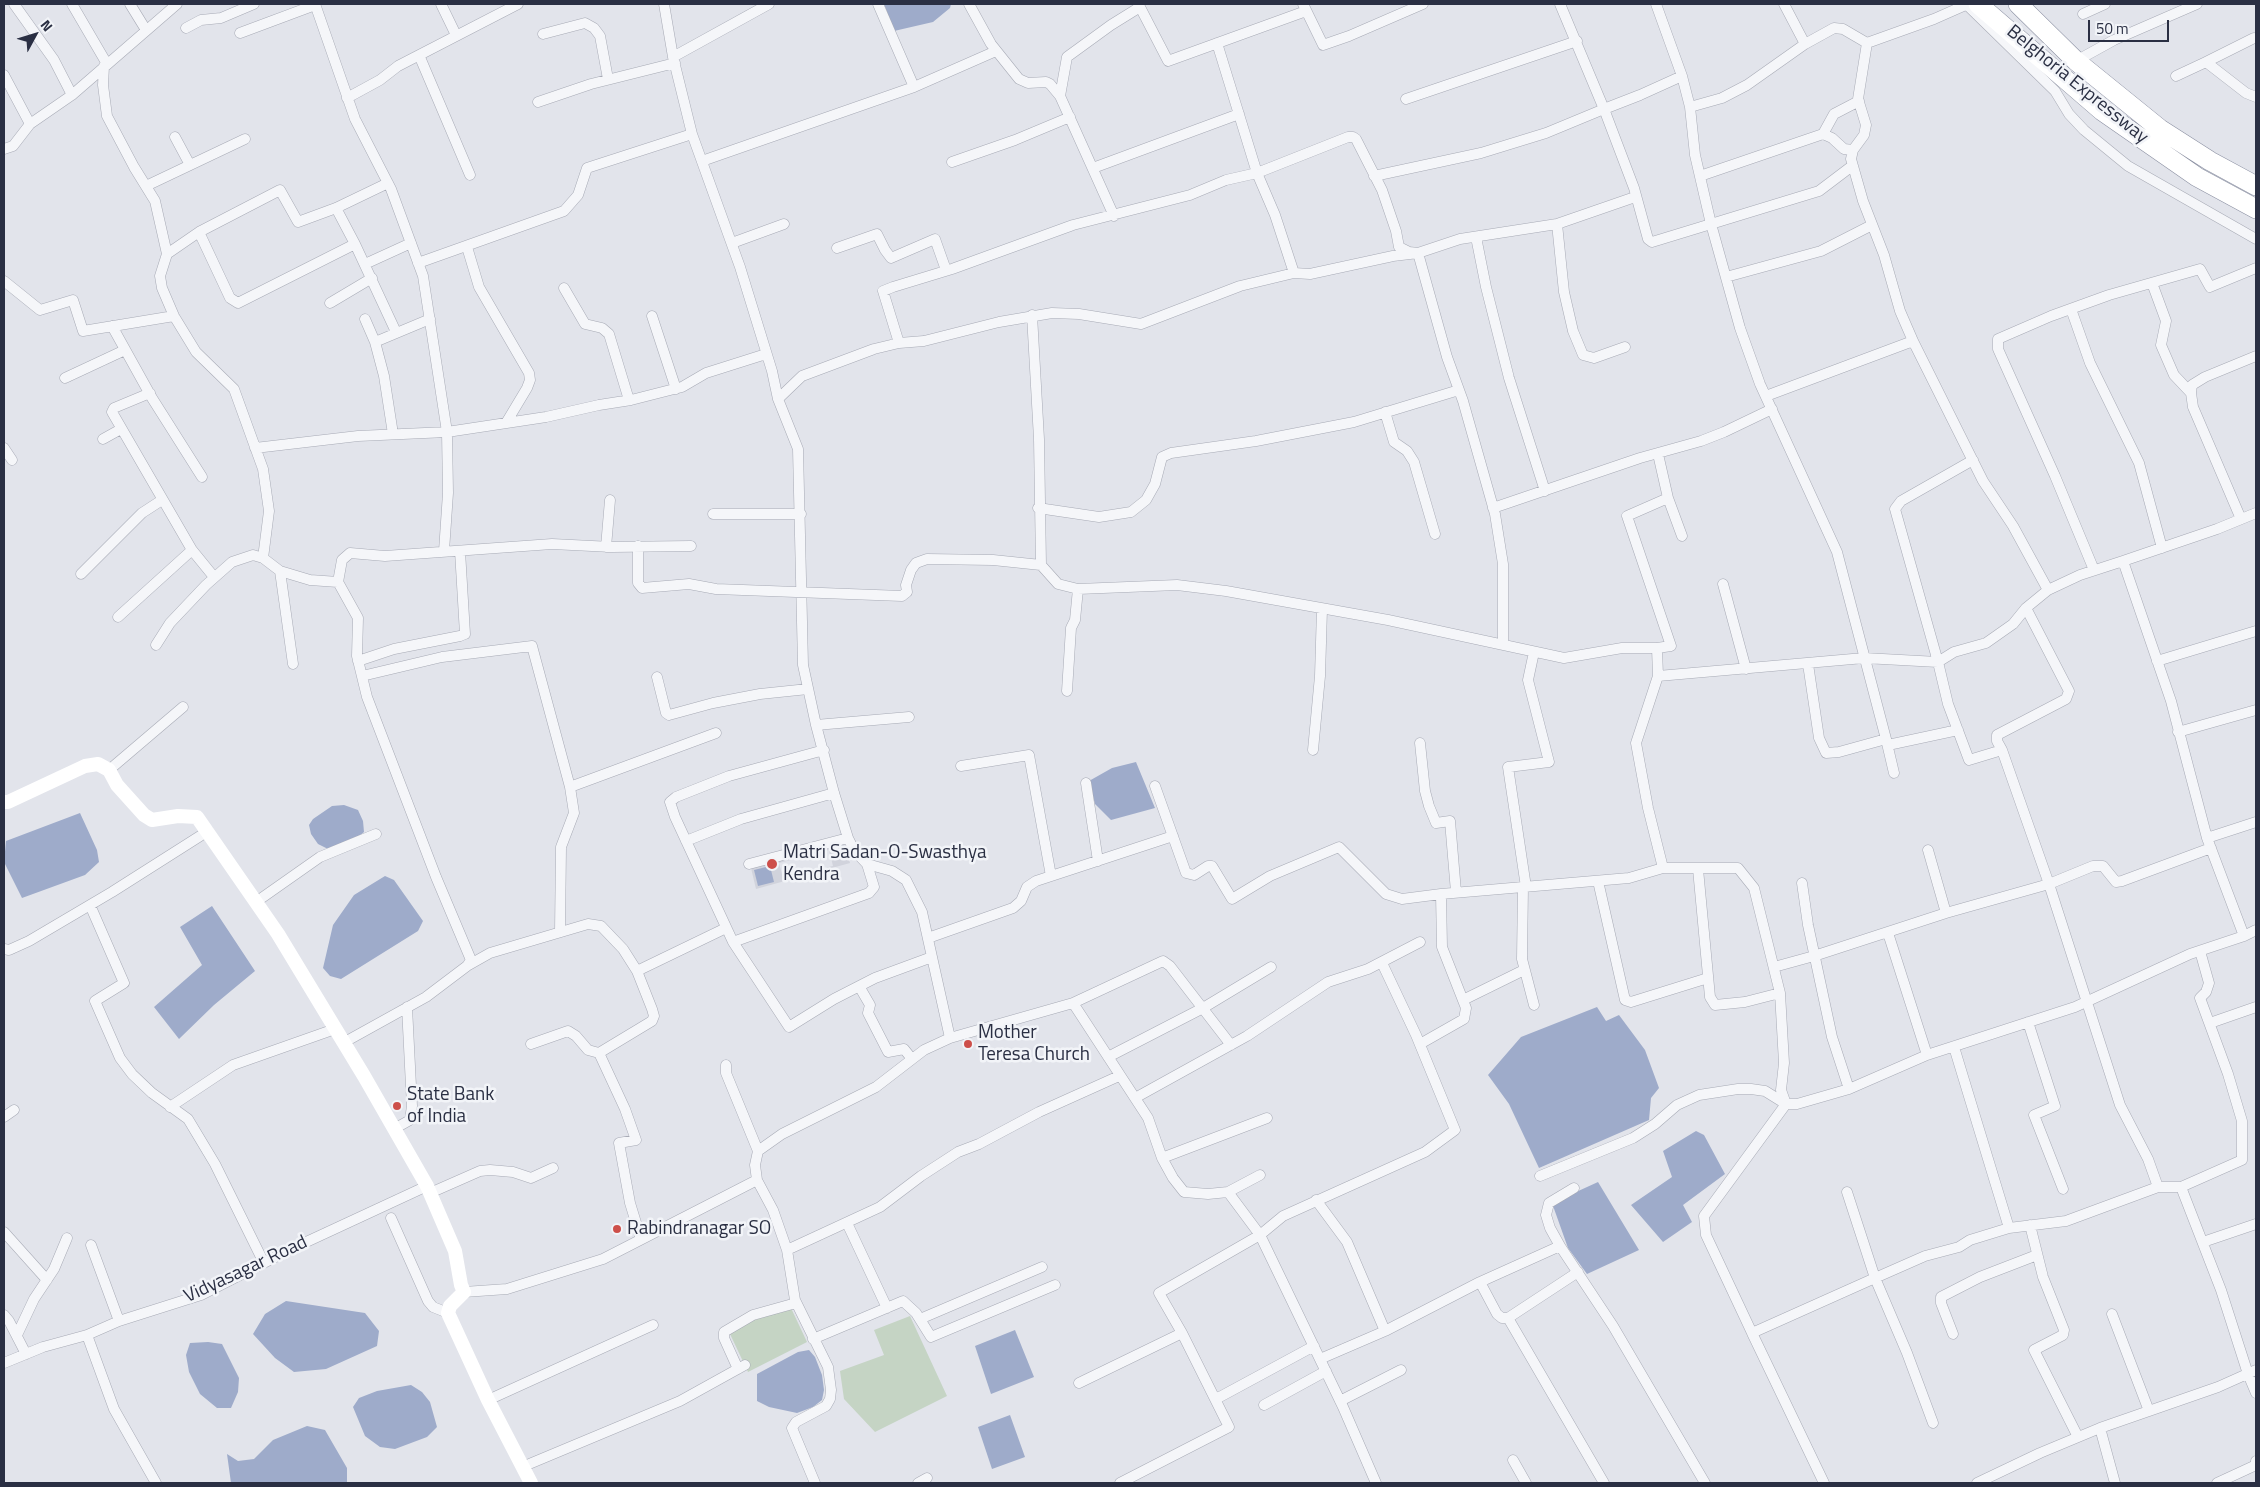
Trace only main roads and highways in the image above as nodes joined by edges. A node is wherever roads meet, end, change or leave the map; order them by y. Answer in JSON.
{"nodes":[{"id":1,"x":1978,"y":4,"type":"edge"},
{"id":2,"x":2018,"y":4,"type":"edge"},
{"id":3,"x":2256,"y":186,"type":"edge"},
{"id":4,"x":2256,"y":209,"type":"edge"}],
"edges":[{"from":1,"to":4,"type":"highway","name":"Belghoria Expressway"},
{"from":2,"to":3,"type":"highway","name":"Belghoria Expressway"}]}
